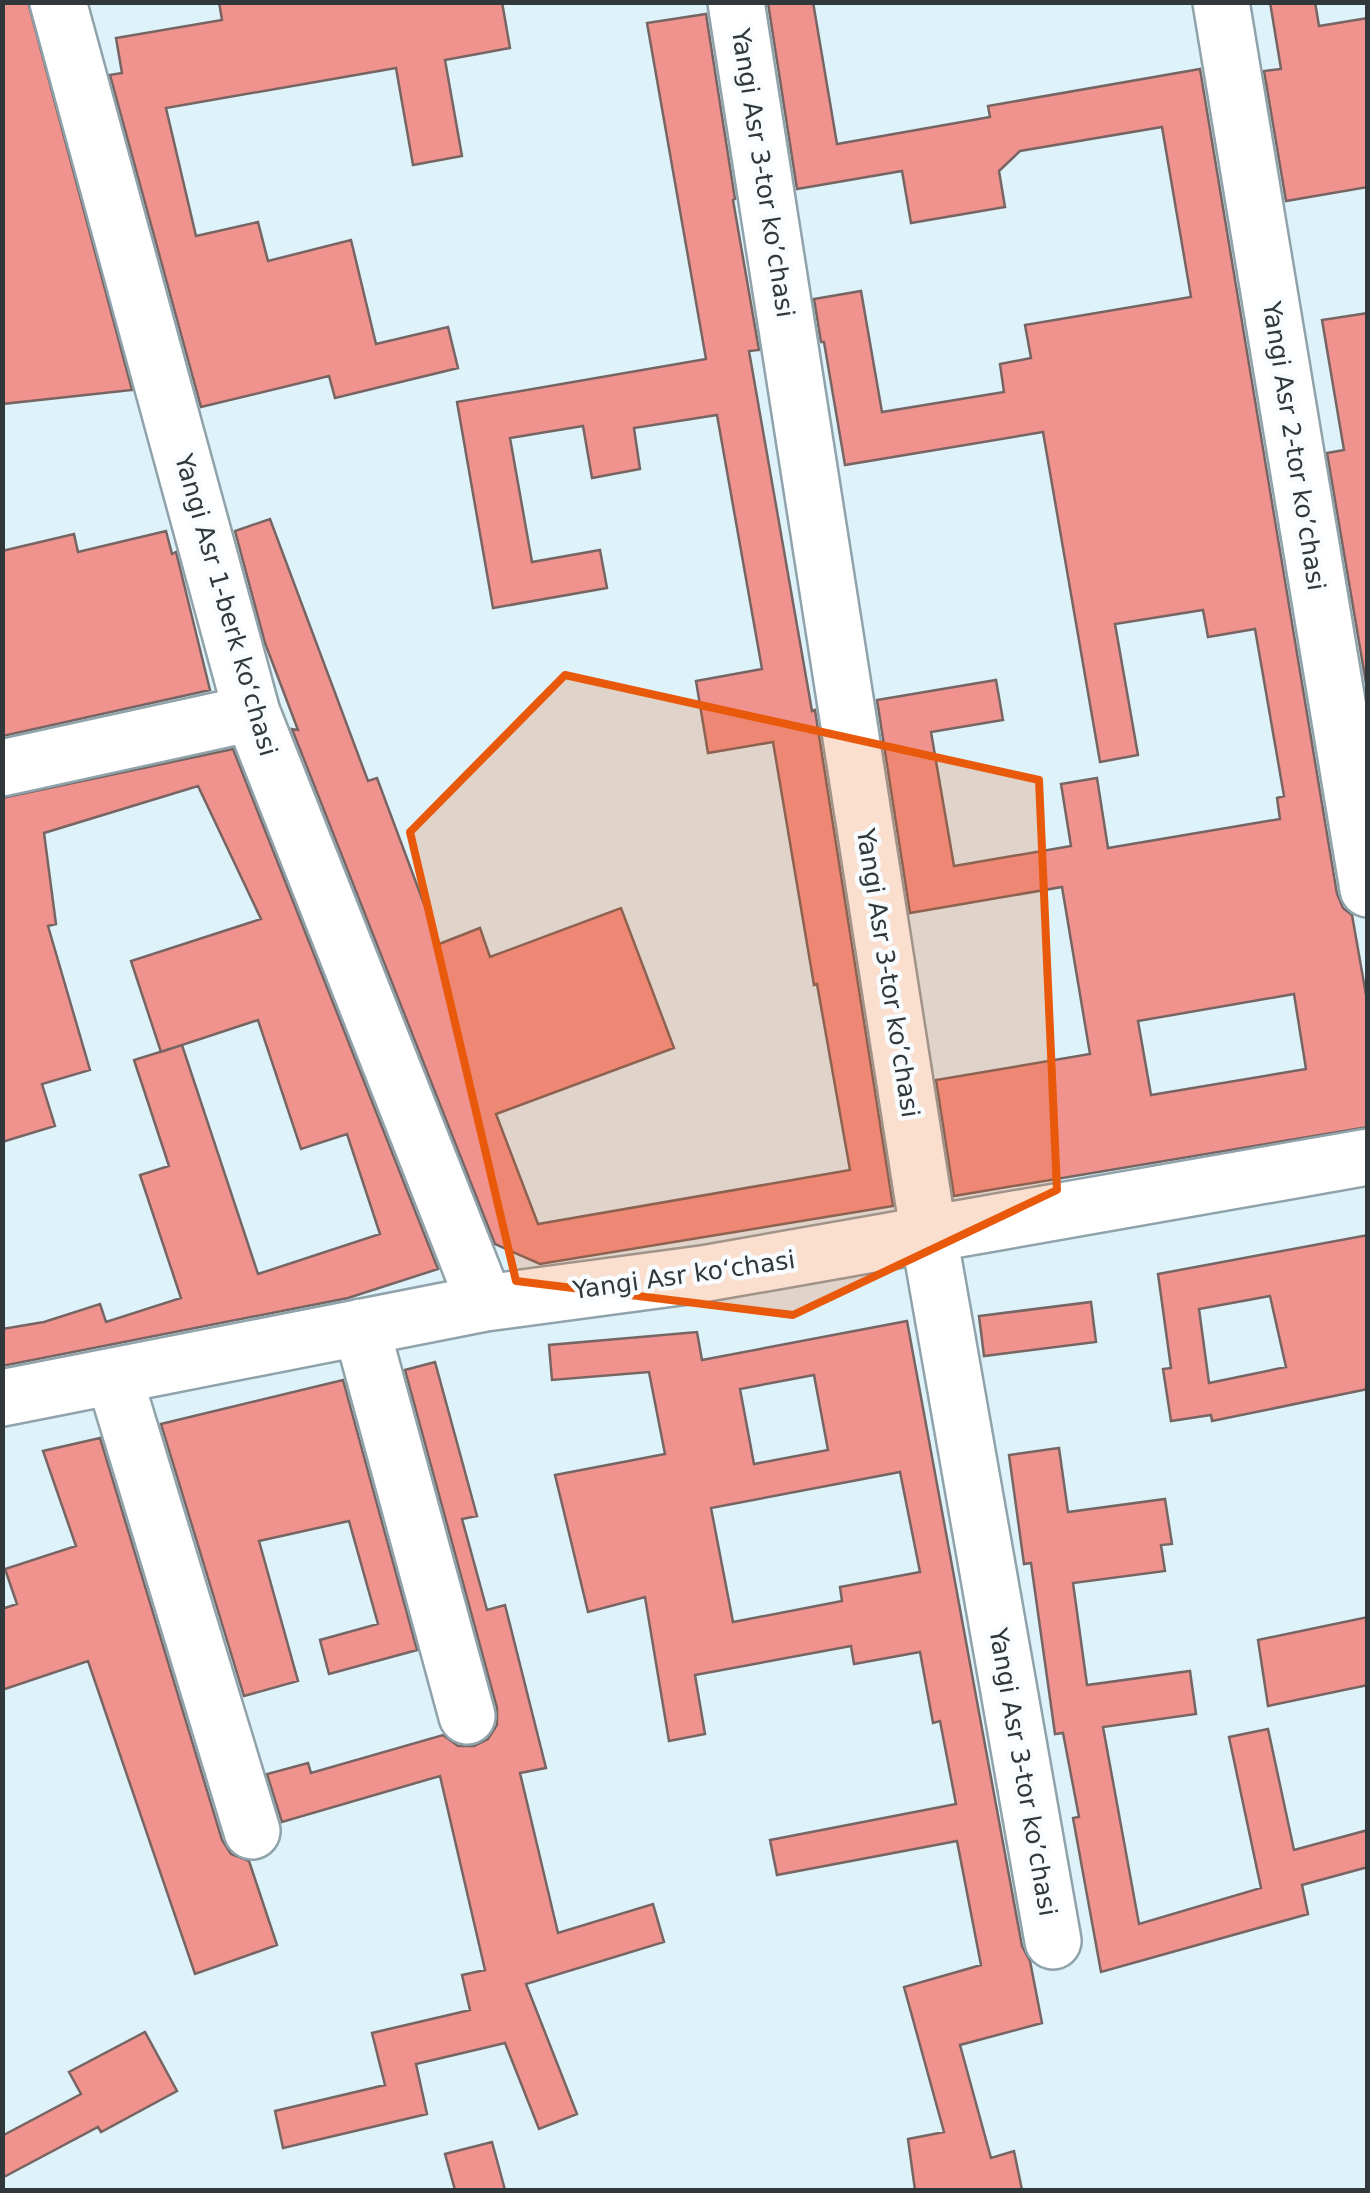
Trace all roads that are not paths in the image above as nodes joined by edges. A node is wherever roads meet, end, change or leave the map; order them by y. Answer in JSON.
{"nodes":[{"id":1,"x":58,"y":2,"type":"edge"},
{"id":2,"x":736,"y":2,"type":"edge"},
{"id":3,"x":1221,"y":2,"type":"edge"},
{"id":4,"x":252,"y":713,"type":"junction"},
{"id":5,"x":2,"y":768,"type":"edge"},
{"id":6,"x":1368,"y":889,"type":"edge"},
{"id":7,"x":1368,"y":1156,"type":"edge"},
{"id":8,"x":928,"y":1236,"type":"junction"},
{"id":9,"x":485,"y":1303,"type":"junction"},
{"id":10,"x":361,"y":1327,"type":"junction"},
{"id":11,"x":114,"y":1378,"type":"junction"},
{"id":12,"x":2,"y":1398,"type":"edge"},
{"id":13,"x":467,"y":1716,"type":"dead end"},
{"id":14,"x":252,"y":1832,"type":"dead end"},
{"id":15,"x":1053,"y":1941,"type":"dead end"}],
"edges":[{"from":1,"to":4,"type":"street","name":"Yangi Asr 1-berk koʻchasi"},
{"from":2,"to":8,"type":"street","name":"Yangi Asr 3-tor koʼchasi"},
{"from":3,"to":6,"type":"street","name":"Yangi Asr 2-tor koʼchasi"},
{"from":4,"to":5,"type":"street"},
{"from":4,"to":9,"type":"street","name":"Yangi Asr 1-berk koʻchasi"},
{"from":7,"to":8,"type":"street","name":"Yangi Asr koʻchasi"},
{"from":8,"to":9,"type":"street","name":"Yangi Asr koʻchasi"},
{"from":8,"to":15,"type":"street","name":"Yangi Asr 3-tor koʼchasi"},
{"from":9,"to":10,"type":"street","name":"Yangi Asr koʻchasi"},
{"from":10,"to":11,"type":"street","name":"Yangi Asr koʻchasi"},
{"from":10,"to":13,"type":"street"},
{"from":11,"to":12,"type":"street","name":"Yangi Asr koʻchasi"},
{"from":11,"to":14,"type":"street"}]}
